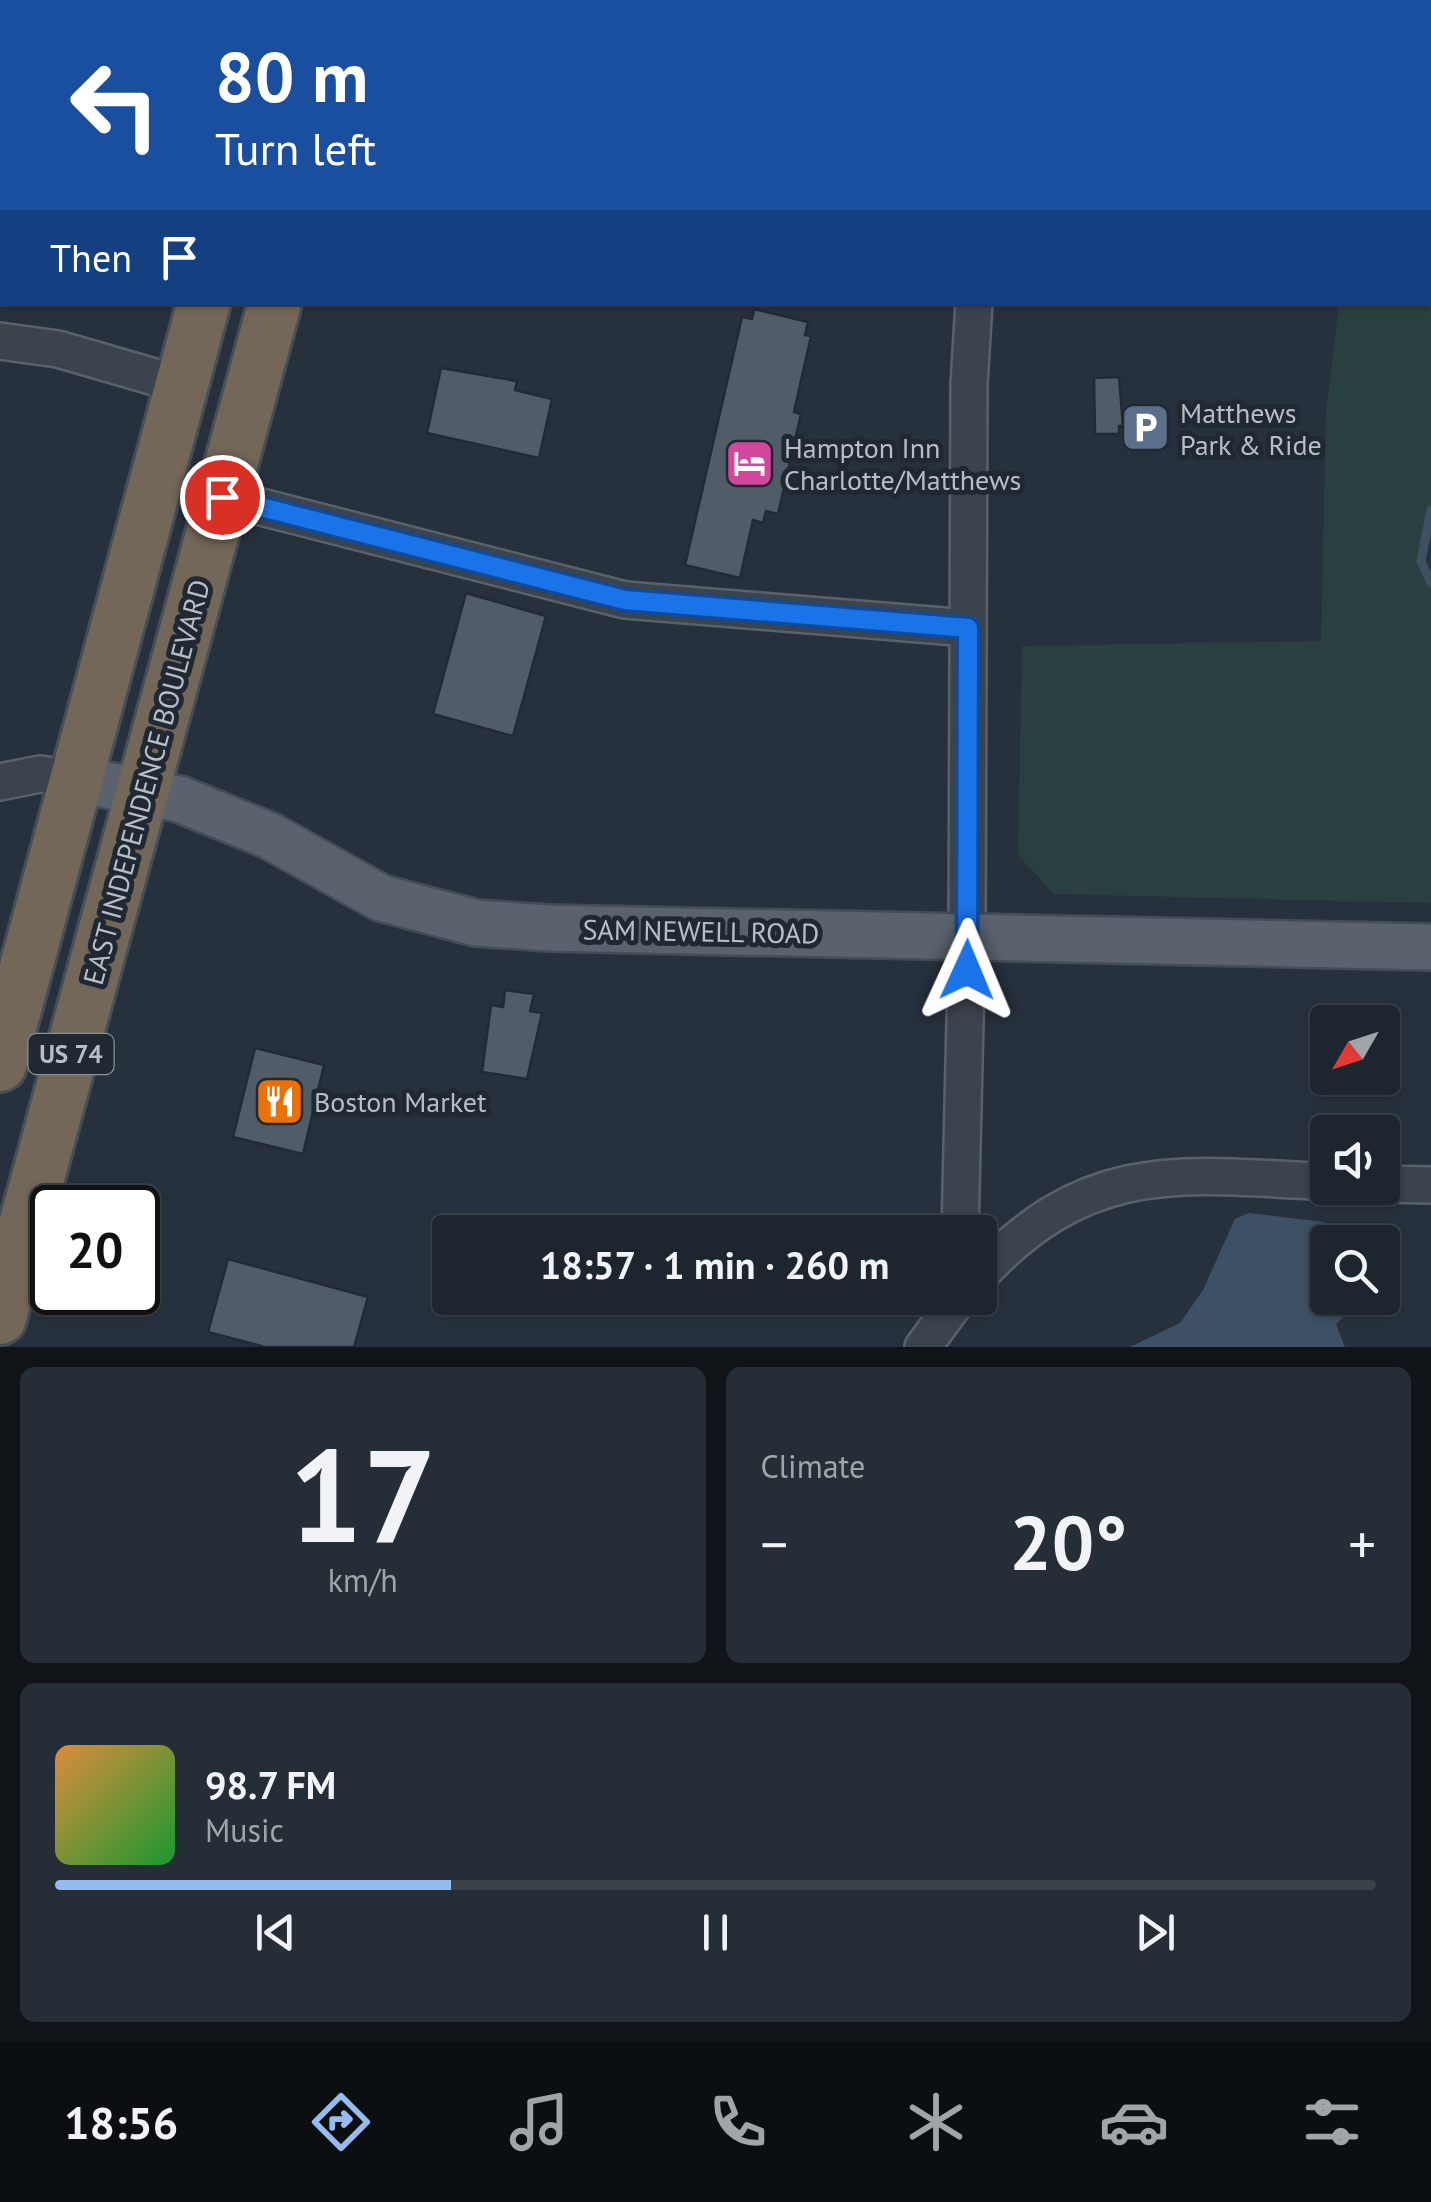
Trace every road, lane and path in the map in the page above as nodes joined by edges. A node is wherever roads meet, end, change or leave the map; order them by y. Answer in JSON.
{"nodes":[{"id":1,"x":203,"y":305,"type":"edge"},
{"id":2,"x":273,"y":305,"type":"edge"},
{"id":3,"x":974,"y":305,"type":"edge"},
{"id":4,"x":0,"y":342,"type":"edge"},
{"id":5,"x":182,"y":384,"type":"junction"},
{"id":6,"x":222,"y":497,"type":"junction"},
{"id":7,"x":968,"y":628,"type":"junction"},
{"id":8,"x":76,"y":779,"type":"junction"},
{"id":9,"x":0,"y":782,"type":"edge"},
{"id":10,"x":144,"y":790,"type":"junction"},
{"id":11,"x":968,"y":937,"type":"junction"},
{"id":12,"x":1431,"y":947,"type":"edge"},
{"id":13,"x":0,"y":1065,"type":"edge"},
{"id":14,"x":1310,"y":1181,"type":"edge"},
{"id":15,"x":1400,"y":1184,"type":"edge"},
{"id":16,"x":1431,"y":1184,"type":"edge"},
{"id":17,"x":960,"y":1215,"type":"edge"},
{"id":18,"x":997,"y":1259,"type":"edge"},
{"id":19,"x":947,"y":1315,"type":"edge"},
{"id":20,"x":0,"y":1318,"type":"edge"},
{"id":21,"x":923,"y":1347,"type":"edge"}],
"edges":[{"from":1,"to":5,"type":"highway","number":"US 74"},
{"from":2,"to":6,"type":"highway","name":"EAST INDEPENDENCE BOULEVARD","number":"US 74"},
{"from":3,"to":7,"type":"street"},
{"from":4,"to":5,"type":"street"},
{"from":5,"to":8,"type":"highway","number":"US 74"},
{"from":6,"to":7,"type":"street"},
{"from":6,"to":10,"type":"highway","name":"EAST INDEPENDENCE BOULEVARD","number":"US 74"},
{"from":7,"to":11,"type":"street"},
{"from":8,"to":9,"type":"street","name":"SAM NEWELL ROAD"},
{"from":8,"to":10,"type":"main road","name":"SAM NEWELL ROAD"},
{"from":8,"to":13,"type":"highway","number":"US 74"},
{"from":10,"to":11,"type":"main road","name":"SAM NEWELL ROAD"},
{"from":10,"to":20,"type":"highway","name":"EAST INDEPENDENCE BOULEVARD","number":"US 74"},
{"from":11,"to":12,"type":"main road","name":"SAM NEWELL ROAD"},
{"from":11,"to":17,"type":"street"},
{"from":14,"to":18,"type":"street"},
{"from":15,"to":16,"type":"street"},
{"from":19,"to":21,"type":"street"}]}
